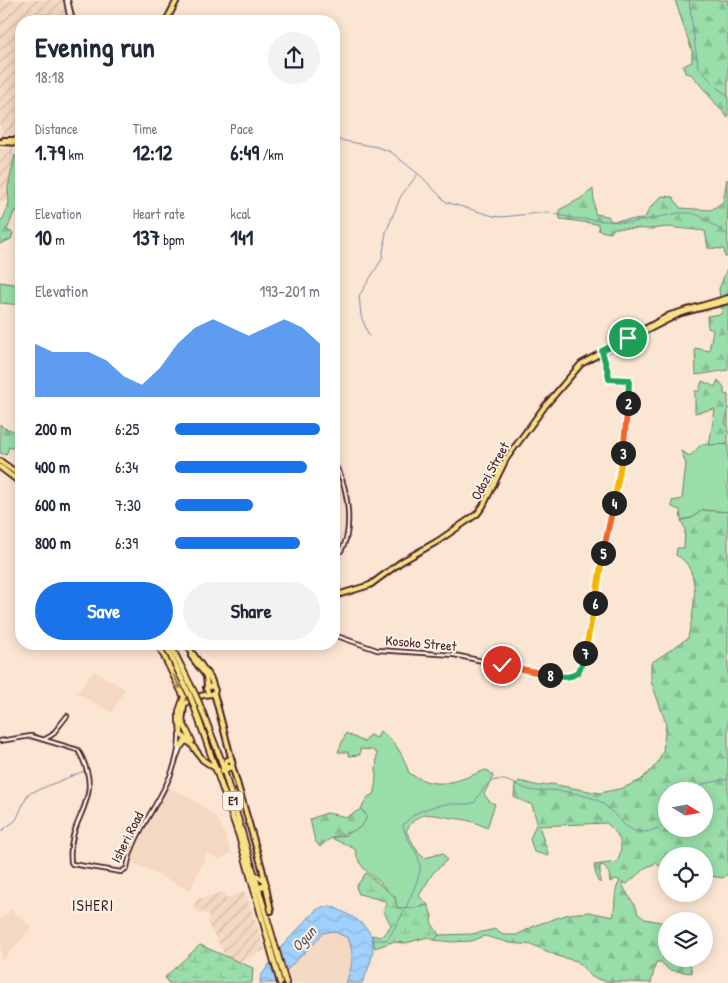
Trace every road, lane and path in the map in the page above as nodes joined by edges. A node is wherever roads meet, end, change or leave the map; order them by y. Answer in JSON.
{"nodes":[{"id":1,"x":67,"y":0,"type":"edge"},
{"id":2,"x":178,"y":0,"type":"edge"},
{"id":3,"x":71,"y":15,"type":"edge"},
{"id":4,"x":171,"y":15,"type":"edge"},
{"id":5,"x":0,"y":141,"type":"edge"},
{"id":6,"x":15,"y":141,"type":"edge"},
{"id":7,"x":728,"y":300,"type":"edge"},
{"id":8,"x":602,"y":351,"type":"junction"},
{"id":9,"x":0,"y":461,"type":"edge"},
{"id":10,"x":0,"y":467,"type":"edge"},
{"id":11,"x":15,"y":472,"type":"edge"},
{"id":12,"x":15,"y":478,"type":"edge"},
{"id":13,"x":340,"y":478,"type":"edge"},
{"id":14,"x":340,"y":551,"type":"edge"},
{"id":15,"x":340,"y":594,"type":"edge"},
{"id":16,"x":340,"y":636,"type":"edge"},
{"id":17,"x":161,"y":650,"type":"edge"},
{"id":18,"x":168,"y":650,"type":"edge"},
{"id":19,"x":172,"y":650,"type":"edge"},
{"id":20,"x":188,"y":650,"type":"edge"},
{"id":21,"x":189,"y":650,"type":"edge"},
{"id":22,"x":207,"y":688,"type":"junction"},
{"id":23,"x":214,"y":688,"type":"junction"},
{"id":24,"x":203,"y":694,"type":"junction"},
{"id":25,"x":211,"y":694,"type":"junction"},
{"id":26,"x":191,"y":697,"type":"junction"},
{"id":27,"x":197,"y":704,"type":"junction"},
{"id":28,"x":65,"y":718,"type":"dead end"},
{"id":29,"x":180,"y":720,"type":"junction"},
{"id":30,"x":182,"y":737,"type":"junction"},
{"id":31,"x":45,"y":739,"type":"junction"},
{"id":32,"x":0,"y":741,"type":"edge"},
{"id":33,"x":189,"y":742,"type":"junction"},
{"id":34,"x":181,"y":746,"type":"junction"},
{"id":35,"x":212,"y":750,"type":"junction"},
{"id":36,"x":220,"y":757,"type":"junction"},
{"id":37,"x":230,"y":762,"type":"junction"},
{"id":38,"x":173,"y":765,"type":"junction"},
{"id":39,"x":221,"y":771,"type":"junction"},
{"id":40,"x":254,"y":873,"type":"junction"},
{"id":41,"x":266,"y":883,"type":"junction"},
{"id":42,"x":258,"y":889,"type":"junction"},
{"id":43,"x":259,"y":902,"type":"junction"},
{"id":44,"x":271,"y":911,"type":"dead end"},
{"id":45,"x":280,"y":983,"type":"edge"},
{"id":46,"x":286,"y":983,"type":"edge"}],
"edges":[{"from":1,"to":3,"type":"street"},
{"from":2,"to":4,"type":"main road"},
{"from":5,"to":6,"type":"main road"},
{"from":7,"to":8,"type":"main road","name":"Odozi Street"},
{"from":8,"to":15,"type":"main road","name":"Odozi Street"},
{"from":8,"to":16,"type":"street","name":"Kosoko Street"},
{"from":9,"to":11,"type":"highway"},
{"from":10,"to":12,"type":"highway"},
{"from":13,"to":14,"type":"street"},
{"from":17,"to":29,"type":"highway","one_way":true},
{"from":18,"to":26,"type":"highway","number":"E1"},
{"from":19,"to":26,"type":"highway","number":"E1"},
{"from":20,"to":22,"type":"main road"},
{"from":21,"to":23,"type":"main road"},
{"from":22,"to":23,"type":"main road"},
{"from":22,"to":24,"type":"main road"},
{"from":22,"to":25,"type":"main road"},
{"from":23,"to":25,"type":"main road"},
{"from":24,"to":25,"type":"main road"},
{"from":24,"to":26,"type":"main road"},
{"from":25,"to":37,"type":"main road"},
{"from":26,"to":27,"type":"highway","number":"E1","bridge":true},
{"from":26,"to":29,"type":"main road","name":"Isheri Road"},
{"from":27,"to":35,"type":"highway","number":"E1"},
{"from":27,"to":36,"type":"highway","number":"E1"},
{"from":28,"to":31,"type":"street"},
{"from":29,"to":30,"type":"highway"},
{"from":29,"to":35,"type":"highway"},
{"from":29,"to":38,"type":"street","name":"Isheri Road"},
{"from":30,"to":33,"type":"highway"},
{"from":30,"to":34,"type":"main road","name":"Isheri Road"},
{"from":31,"to":32,"type":"street"},
{"from":31,"to":38,"type":"street","name":"Isheri Road"},
{"from":33,"to":34,"type":"highway"},
{"from":33,"to":39,"type":"highway"},
{"from":34,"to":38,"type":"street","name":"Isheri Road"},
{"from":35,"to":39,"type":"highway","number":"E1"},
{"from":36,"to":37,"type":"highway"},
{"from":36,"to":39,"type":"highway","number":"E1"},
{"from":37,"to":39,"type":"highway"},
{"from":37,"to":41,"type":"main road"},
{"from":39,"to":40,"type":"highway","number":"E1"},
{"from":39,"to":43,"type":"highway","number":"E1"},
{"from":40,"to":41,"type":"highway"},
{"from":40,"to":42,"type":"highway","number":"E1"},
{"from":41,"to":42,"type":"highway"},
{"from":41,"to":44,"type":"main road"},
{"from":42,"to":43,"type":"highway","number":"E1"},
{"from":43,"to":45,"type":"highway","number":"E1"},
{"from":43,"to":46,"type":"highway","number":"E1"}]}
